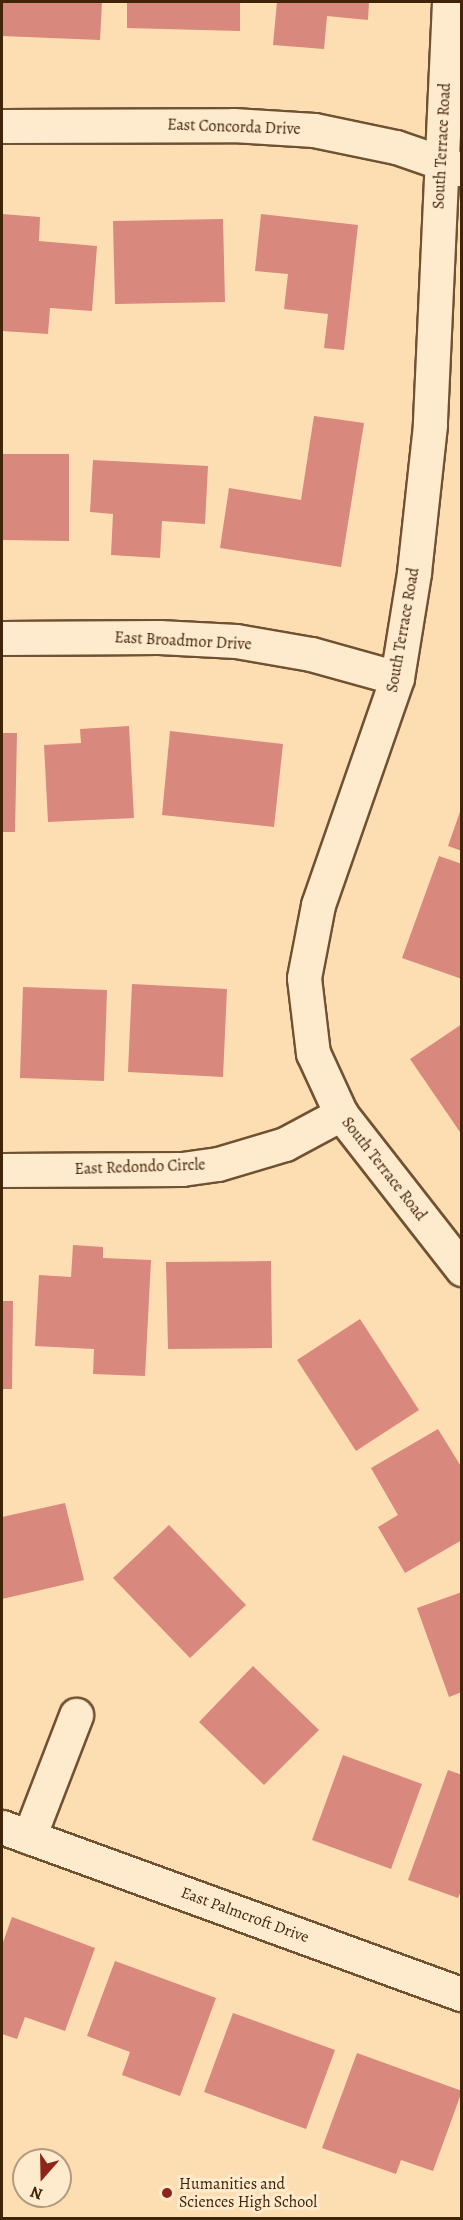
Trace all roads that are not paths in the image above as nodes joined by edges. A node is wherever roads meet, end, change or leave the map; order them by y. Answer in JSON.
{"nodes":[{"id":1,"x":449,"y":2,"type":"edge"},
{"id":2,"x":2,"y":126,"type":"edge"},
{"id":3,"x":451,"y":166,"type":"edge"},
{"id":4,"x":2,"y":638,"type":"edge"},
{"id":5,"x":397,"y":678,"type":"junction"},
{"id":6,"x":341,"y":1114,"type":"junction"},
{"id":7,"x":2,"y":1170,"type":"edge"},
{"id":8,"x":462,"y":1269,"type":"edge"},
{"id":9,"x":76,"y":1715,"type":"dead end"},
{"id":10,"x":15,"y":1832,"type":"edge"},
{"id":11,"x":462,"y":1994,"type":"edge"}],
"edges":[{"from":1,"to":3,"type":"street","name":"South Terrace Road"},
{"from":2,"to":3,"type":"street","name":"East Concorda Drive"},
{"from":3,"to":5,"type":"street","name":"South Terrace Road"},
{"from":4,"to":5,"type":"street","name":"East Broadmor Drive"},
{"from":5,"to":6,"type":"street","name":"South Terrace Road"},
{"from":6,"to":7,"type":"street","name":"East Redondo Circle"},
{"from":6,"to":8,"type":"street","name":"South Terrace Road"},
{"from":9,"to":10,"type":"street","name":"East Palmcroft Drive"},
{"from":10,"to":11,"type":"street","name":"East Palmcroft Drive"}]}
